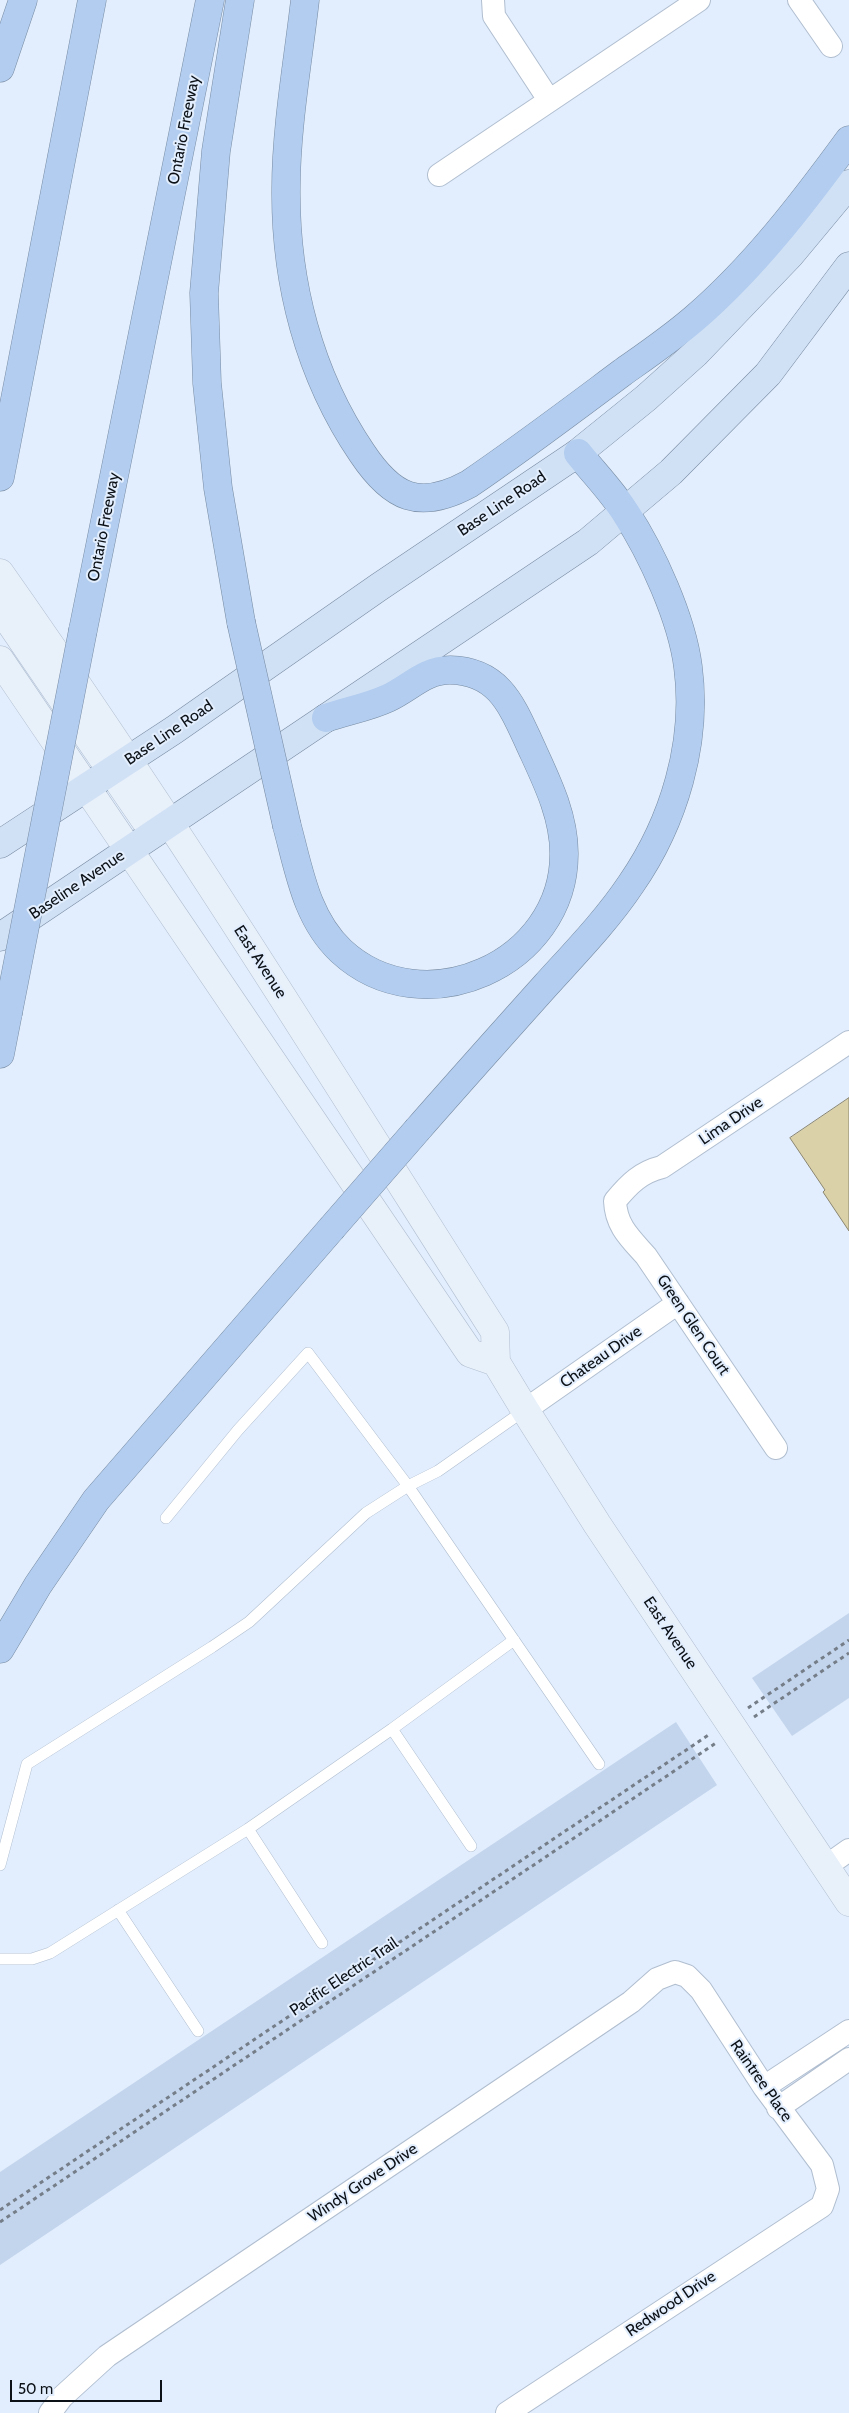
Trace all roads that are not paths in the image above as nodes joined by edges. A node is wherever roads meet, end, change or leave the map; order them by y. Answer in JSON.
{"nodes":[{"id":1,"x":23,"y":0,"type":"edge"},
{"id":2,"x":92,"y":0,"type":"edge"},
{"id":3,"x":210,"y":0,"type":"edge"},
{"id":4,"x":240,"y":0,"type":"edge"},
{"id":5,"x":305,"y":0,"type":"edge"},
{"id":6,"x":493,"y":0,"type":"edge"},
{"id":7,"x":699,"y":0,"type":"edge"},
{"id":8,"x":799,"y":0,"type":"edge"},
{"id":9,"x":831,"y":46,"type":"dead end"},
{"id":10,"x":0,"y":68,"type":"edge"},
{"id":11,"x":549,"y":100,"type":"junction"},
{"id":12,"x":849,"y":140,"type":"edge"},
{"id":13,"x":439,"y":176,"type":"dead end"},
{"id":14,"x":849,"y":184,"type":"edge"},
{"id":15,"x":849,"y":266,"type":"edge"},
{"id":16,"x":578,"y":453,"type":"junction"},
{"id":17,"x":0,"y":477,"type":"edge"},
{"id":18,"x":625,"y":512,"type":"junction"},
{"id":19,"x":0,"y":573,"type":"edge"},
{"id":20,"x":0,"y":608,"type":"edge"},
{"id":21,"x":0,"y":660,"type":"edge"},
{"id":22,"x":326,"y":718,"type":"junction"},
{"id":23,"x":120,"y":766,"type":"junction"},
{"id":24,"x":86,"y":789,"type":"junction"},
{"id":25,"x":162,"y":828,"type":"junction"},
{"id":26,"x":0,"y":844,"type":"edge"},
{"id":27,"x":129,"y":850,"type":"junction"},
{"id":28,"x":0,"y":937,"type":"edge"},
{"id":29,"x":849,"y":1042,"type":"edge"},
{"id":30,"x":0,"y":1054,"type":"edge"},
{"id":31,"x":616,"y":1201,"type":"joint"},
{"id":32,"x":678,"y":1303,"type":"junction"},
{"id":33,"x":496,"y":1362,"type":"junction"},
{"id":34,"x":525,"y":1410,"type":"junction"},
{"id":35,"x":776,"y":1448,"type":"dead end"},
{"id":36,"x":408,"y":1486,"type":"junction"},
{"id":37,"x":166,"y":1518,"type":"dead end"},
{"id":38,"x":514,"y":1640,"type":"junction"},
{"id":39,"x":0,"y":1649,"type":"edge"},
{"id":40,"x":392,"y":1729,"type":"junction"},
{"id":41,"x":599,"y":1764,"type":"dead end"},
{"id":42,"x":248,"y":1830,"type":"junction"},
{"id":43,"x":470,"y":1846,"type":"dead end"},
{"id":44,"x":849,"y":1850,"type":"edge"},
{"id":45,"x":0,"y":1865,"type":"edge"},
{"id":46,"x":825,"y":1867,"type":"junction"},
{"id":47,"x":849,"y":1902,"type":"edge"},
{"id":48,"x":118,"y":1910,"type":"junction"},
{"id":49,"x":322,"y":1943,"type":"dead end"},
{"id":50,"x":0,"y":1959,"type":"edge"},
{"id":51,"x":687,"y":1976,"type":"joint"},
{"id":52,"x":198,"y":2031,"type":"dead end"},
{"id":53,"x":849,"y":2031,"type":"edge"},
{"id":54,"x":849,"y":2058,"type":"edge"},
{"id":55,"x":764,"y":2088,"type":"junction"},
{"id":56,"x":778,"y":2108,"type":"junction"},
{"id":57,"x":828,"y":2189,"type":"joint"},
{"id":58,"x":50,"y":2413,"type":"edge"},
{"id":59,"x":507,"y":2413,"type":"edge"}],
"edges":[{"from":1,"to":10,"type":"highway"},
{"from":2,"to":17,"type":"highway"},
{"from":3,"to":30,"type":"highway","name":"Ontario Freeway","bridge":true},
{"from":4,"to":22,"type":"highway","bridge":true},
{"from":5,"to":12,"type":"highway"},
{"from":6,"to":11,"type":"street"},
{"from":7,"to":11,"type":"street"},
{"from":8,"to":9,"type":"street"},
{"from":11,"to":13,"type":"street"},
{"from":14,"to":16,"type":"main road","name":"Base Line Road"},
{"from":15,"to":18,"type":"main road"},
{"from":16,"to":18,"type":"highway"},
{"from":16,"to":23,"type":"main road","name":"Base Line Road"},
{"from":18,"to":22,"type":"main road"},
{"from":18,"to":39,"type":"highway","bridge":true},
{"from":19,"to":23,"type":"main road"},
{"from":20,"to":23,"type":"main road"},
{"from":21,"to":24,"type":"main road"},
{"from":22,"to":25,"type":"main road"},
{"from":23,"to":24,"type":"main road"},
{"from":23,"to":25,"type":"main road","name":"East Avenue"},
{"from":24,"to":26,"type":"main road"},
{"from":24,"to":27,"type":"main road"},
{"from":25,"to":27,"type":"main road","name":"Baseline Avenue"},
{"from":25,"to":33,"type":"main road","name":"East Avenue"},
{"from":27,"to":28,"type":"main road","name":"Baseline Avenue"},
{"from":27,"to":33,"type":"main road"},
{"from":29,"to":31,"type":"street","name":"Lima Drive"},
{"from":31,"to":32,"type":"street","name":"Green Glen Court"},
{"from":32,"to":34,"type":"street","name":"Chateau Drive"},
{"from":32,"to":35,"type":"street","name":"Green Glen Court"},
{"from":33,"to":34,"type":"main road","name":"East Avenue"},
{"from":34,"to":36,"type":"lane"},
{"from":34,"to":46,"type":"main road","name":"East Avenue"},
{"from":36,"to":37,"type":"lane"},
{"from":36,"to":38,"type":"lane"},
{"from":36,"to":45,"type":"lane"},
{"from":38,"to":40,"type":"lane"},
{"from":38,"to":41,"type":"lane"},
{"from":40,"to":42,"type":"lane"},
{"from":40,"to":43,"type":"lane"},
{"from":42,"to":48,"type":"lane"},
{"from":42,"to":49,"type":"lane"},
{"from":44,"to":46,"type":"street"},
{"from":46,"to":47,"type":"main road","name":"East Avenue"},
{"from":48,"to":50,"type":"lane"},
{"from":48,"to":52,"type":"lane"},
{"from":51,"to":55,"type":"street","name":"Raintree Place"},
{"from":51,"to":58,"type":"street","name":"Windy Grove Drive"},
{"from":53,"to":55,"type":"street"},
{"from":54,"to":56,"type":"street"},
{"from":55,"to":56,"type":"street","name":"Raintree Place"},
{"from":56,"to":57,"type":"street","name":"Raintree Place"},
{"from":57,"to":59,"type":"street","name":"Redwood Drive"}]}
